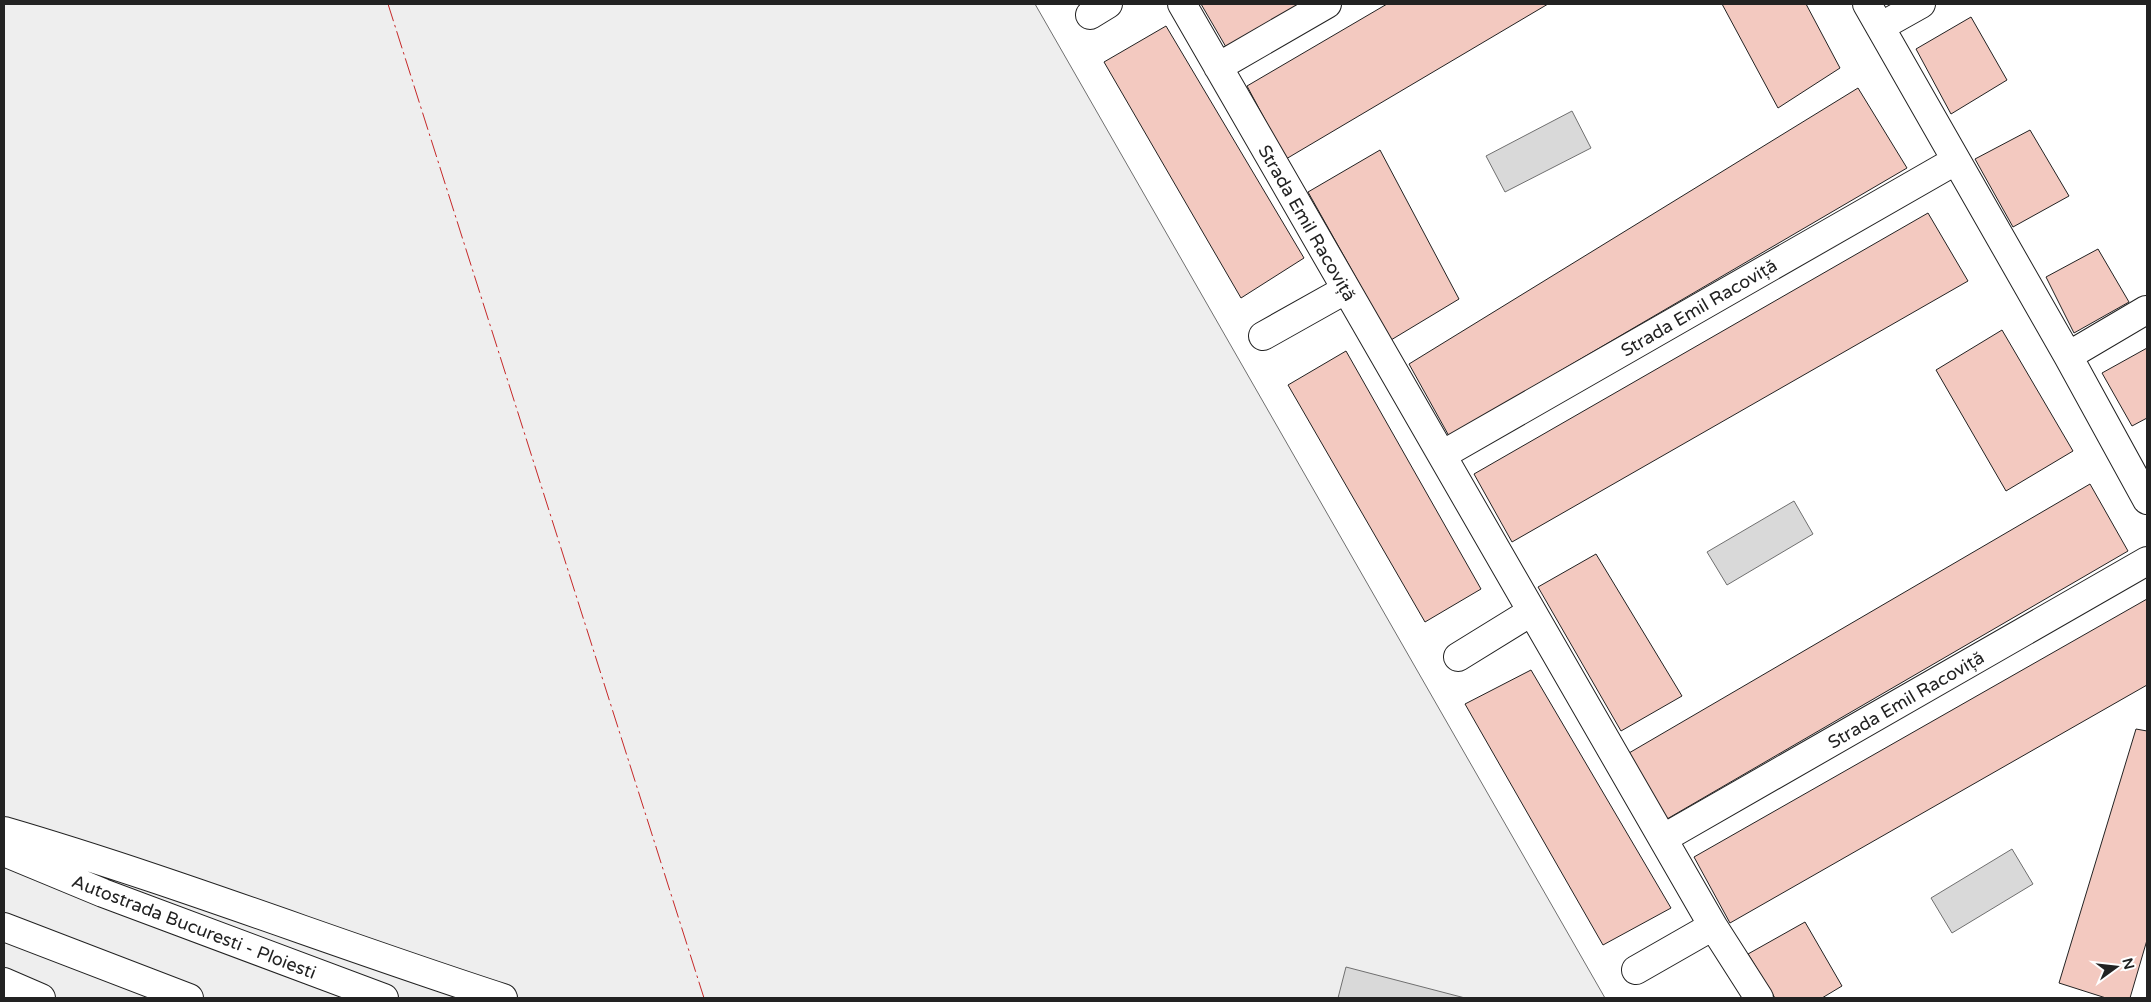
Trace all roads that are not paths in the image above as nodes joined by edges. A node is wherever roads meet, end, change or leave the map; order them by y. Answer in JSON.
{"nodes":[{"id":1,"x":1182,"y":4,"type":"edge"},
{"id":2,"x":1327,"y":4,"type":"edge"},
{"id":3,"x":1867,"y":4,"type":"edge"},
{"id":4,"x":1921,"y":4,"type":"edge"},
{"id":5,"x":1880,"y":27,"type":"junction"},
{"id":6,"x":1218,"y":67,"type":"junction"},
{"id":7,"x":1955,"y":161,"type":"junction"},
{"id":8,"x":1345,"y":290,"type":"junction"},
{"id":9,"x":2146,"y":310,"type":"dead end"},
{"id":10,"x":1263,"y":336,"type":"dead end"},
{"id":11,"x":2068,"y":356,"type":"junction"},
{"id":12,"x":1442,"y":455,"type":"junction"},
{"id":13,"x":2147,"y":500,"type":"edge"},
{"id":14,"x":2147,"y":561,"type":"edge"},
{"id":15,"x":1531,"y":612,"type":"junction"},
{"id":16,"x":1458,"y":657,"type":"dead end"},
{"id":17,"x":4,"y":831,"type":"edge"},
{"id":18,"x":1664,"y":838,"type":"junction"},
{"id":19,"x":4,"y":852,"type":"edge"},
{"id":20,"x":4,"y":926,"type":"edge"},
{"id":21,"x":1713,"y":926,"type":"junction"},
{"id":22,"x":1636,"y":970,"type":"dead end"},
{"id":23,"x":4,"y":982,"type":"edge"},
{"id":24,"x":41,"y":998,"type":"edge"},
{"id":25,"x":189,"y":998,"type":"edge"},
{"id":26,"x":384,"y":998,"type":"edge"},
{"id":27,"x":502,"y":998,"type":"edge"},
{"id":28,"x":1759,"y":998,"type":"edge"}],
"edges":[{"from":1,"to":6,"type":"main road","name":"Strada Emil Racoviță"},
{"from":2,"to":6,"type":"main road"},
{"from":3,"to":5,"type":"main road"},
{"from":4,"to":5,"type":"main road"},
{"from":5,"to":7,"type":"main road"},
{"from":6,"to":8,"type":"main road","name":"Strada Emil Racoviță"},
{"from":7,"to":11,"type":"main road"},
{"from":7,"to":12,"type":"main road","name":"Strada Emil Racoviță"},
{"from":8,"to":10,"type":"main road"},
{"from":8,"to":12,"type":"main road","name":"Strada Emil Racoviță"},
{"from":9,"to":11,"type":"main road"},
{"from":11,"to":13,"type":"main road"},
{"from":12,"to":15,"type":"main road","name":"Strada Emil Racoviță"},
{"from":14,"to":18,"type":"main road","name":"Strada Emil Racoviță"},
{"from":15,"to":16,"type":"main road"},
{"from":15,"to":18,"type":"main road","name":"Strada Emil Racoviță"},
{"from":17,"to":27,"type":"main road"},
{"from":18,"to":21,"type":"main road","name":"Strada Emil Racoviță"},
{"from":19,"to":26,"type":"main road","name":"Autostrada Bucuresti - Ploiesti"},
{"from":20,"to":25,"type":"main road"},
{"from":21,"to":22,"type":"main road"},
{"from":21,"to":28,"type":"main road","name":"Strada Emil Racoviță"},
{"from":23,"to":24,"type":"main road"}]}
